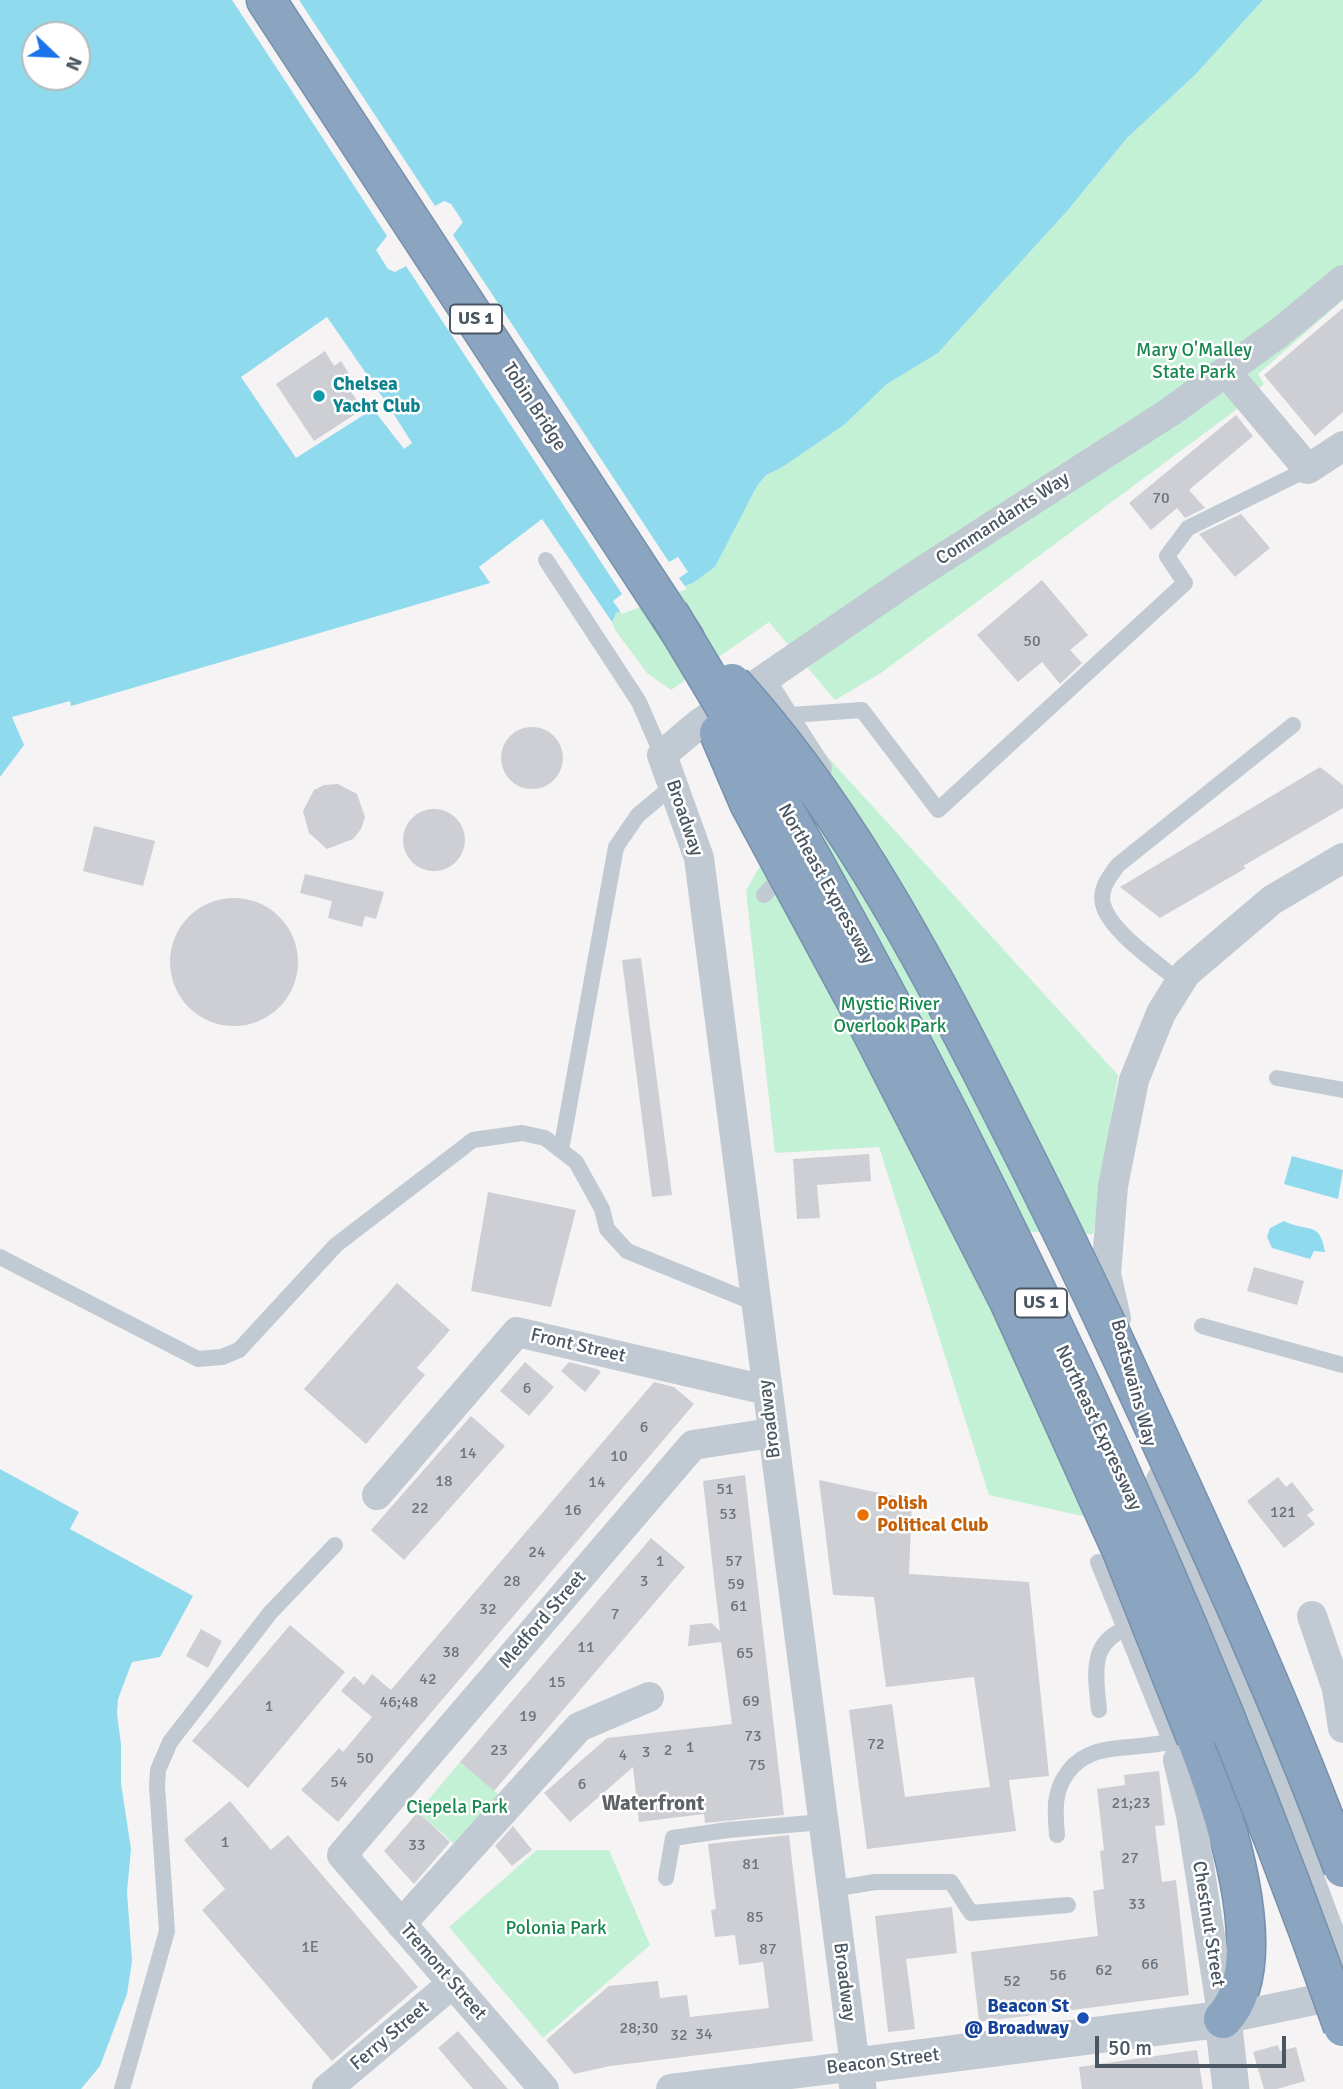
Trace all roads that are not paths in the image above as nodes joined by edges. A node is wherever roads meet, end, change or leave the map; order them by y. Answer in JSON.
{"nodes":[{"id":1,"x":267,"y":0,"type":"edge"},
{"id":2,"x":1343,"y":280,"type":"edge"},
{"id":3,"x":1226,"y":372,"type":"junction"},
{"id":4,"x":1343,"y":446,"type":"edge"},
{"id":5,"x":1308,"y":469,"type":"junction"},
{"id":6,"x":546,"y":561,"type":"dead end"},
{"id":7,"x":677,"y":626,"type":"junction"},
{"id":8,"x":768,"y":678,"type":"junction"},
{"id":9,"x":791,"y":715,"type":"junction"},
{"id":10,"x":1293,"y":724,"type":"dead end"},
{"id":11,"x":662,"y":755,"type":"junction"},
{"id":12,"x":673,"y":786,"type":"junction"},
{"id":13,"x":1339,"y":869,"type":"edge"},
{"id":14,"x":764,"y":895,"type":"dead end"},
{"id":15,"x":1180,"y":982,"type":"junction"},
{"id":16,"x":1277,"y":1078,"type":"dead end"},
{"id":17,"x":1343,"y":1090,"type":"edge"},
{"id":18,"x":561,"y":1150,"type":"junction"},
{"id":19,"x":0,"y":1257,"type":"edge"},
{"id":20,"x":755,"y":1303,"type":"junction"},
{"id":21,"x":1202,"y":1326,"type":"dead end"},
{"id":22,"x":1343,"y":1365,"type":"edge"},
{"id":23,"x":766,"y":1390,"type":"junction"},
{"id":24,"x":771,"y":1433,"type":"junction"},
{"id":25,"x":377,"y":1495,"type":"dead end"},
{"id":26,"x":335,"y":1545,"type":"dead end"},
{"id":27,"x":1098,"y":1562,"type":"dead end"},
{"id":28,"x":1312,"y":1616,"type":"dead end"},
{"id":29,"x":1125,"y":1629,"type":"junction"},
{"id":30,"x":649,"y":1697,"type":"dead end"},
{"id":31,"x":1099,"y":1710,"type":"dead end"},
{"id":32,"x":1343,"y":1728,"type":"edge"},
{"id":33,"x":1181,"y":1746,"type":"junction"},
{"id":34,"x":823,"y":1822,"type":"junction"},
{"id":35,"x":1057,"y":1835,"type":"dead end"},
{"id":36,"x":342,"y":1855,"type":"joint"},
{"id":37,"x":1343,"y":1868,"type":"edge"},
{"id":38,"x":666,"y":1878,"type":"dead end"},
{"id":39,"x":832,"y":1889,"type":"junction"},
{"id":40,"x":1068,"y":1905,"type":"dead end"},
{"id":41,"x":401,"y":1924,"type":"junction"},
{"id":42,"x":1343,"y":1969,"type":"edge"},
{"id":43,"x":453,"y":1983,"type":"junction"},
{"id":44,"x":1343,"y":1994,"type":"edge"},
{"id":45,"x":1223,"y":2020,"type":"junction"},
{"id":46,"x":1343,"y":2025,"type":"edge"},
{"id":47,"x":857,"y":2077,"type":"edge"},
{"id":48,"x":122,"y":2089,"type":"edge"},
{"id":49,"x":327,"y":2089,"type":"edge"},
{"id":50,"x":544,"y":2089,"type":"edge"},
{"id":51,"x":671,"y":2089,"type":"edge"},
{"id":52,"x":1231,"y":2089,"type":"edge"}],
"edges":[{"from":1,"to":7,"type":"highway","name":"Tobin Bridge","number":"US 1","bridge":true},
{"from":2,"to":3,"type":"street","name":"Commandants Way"},
{"from":3,"to":5,"type":"street"},
{"from":3,"to":8,"type":"street","name":"Commandants Way"},
{"from":4,"to":5,"type":"street"},
{"from":5,"to":9,"type":"lane"},
{"from":6,"to":11,"type":"lane"},
{"from":7,"to":33,"type":"highway","bridge":true},
{"from":7,"to":37,"type":"highway","bridge":true},
{"from":7,"to":46,"type":"highway","name":"Northeast Expressway","number":"US 1","bridge":true},
{"from":8,"to":9,"type":"lane"},
{"from":8,"to":11,"type":"street","name":"Commandants Way"},
{"from":9,"to":14,"type":"lane"},
{"from":10,"to":15,"type":"lane"},
{"from":11,"to":12,"type":"street","name":"Broadway"},
{"from":12,"to":18,"type":"lane"},
{"from":12,"to":20,"type":"street","name":"Broadway"},
{"from":13,"to":15,"type":"street","name":"Boatswains Way"},
{"from":15,"to":42,"type":"street","name":"Boatswains Way"},
{"from":16,"to":17,"type":"lane"},
{"from":18,"to":19,"type":"lane"},
{"from":18,"to":20,"type":"lane"},
{"from":20,"to":23,"type":"street","name":"Broadway"},
{"from":21,"to":22,"type":"lane"},
{"from":23,"to":24,"type":"street","name":"Broadway"},
{"from":23,"to":25,"type":"street","name":"Front Street"},
{"from":24,"to":34,"type":"street","name":"Broadway"},
{"from":24,"to":36,"type":"street","name":"Medford Street"},
{"from":26,"to":48,"type":"lane"},
{"from":27,"to":29,"type":"lane"},
{"from":28,"to":32,"type":"street"},
{"from":29,"to":31,"type":"lane"},
{"from":29,"to":33,"type":"lane"},
{"from":30,"to":41,"type":"street"},
{"from":33,"to":35,"type":"lane"},
{"from":33,"to":45,"type":"highway"},
{"from":34,"to":38,"type":"lane"},
{"from":34,"to":39,"type":"street","name":"Broadway"},
{"from":36,"to":41,"type":"street","name":"Tremont Street"},
{"from":39,"to":40,"type":"lane"},
{"from":39,"to":47,"type":"street","name":"Broadway"},
{"from":41,"to":43,"type":"street","name":"Tremont Street"},
{"from":43,"to":49,"type":"street","name":"Ferry Street"},
{"from":43,"to":50,"type":"street","name":"Tremont Street"},
{"from":44,"to":45,"type":"street","name":"Beacon Street"},
{"from":45,"to":47,"type":"street","name":"Beacon Street"},
{"from":45,"to":52,"type":"street"},
{"from":47,"to":51,"type":"street","name":"Beacon Street"}]}
